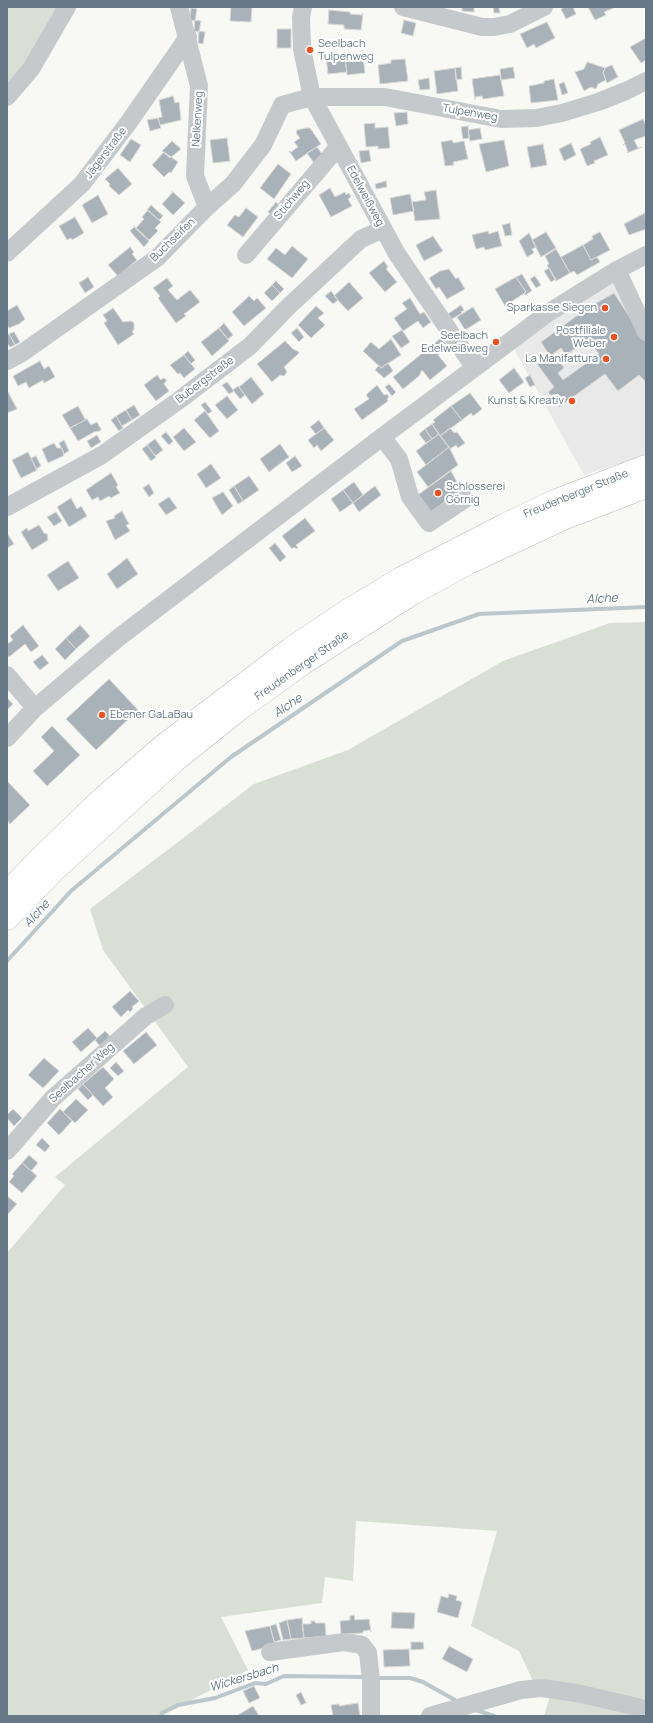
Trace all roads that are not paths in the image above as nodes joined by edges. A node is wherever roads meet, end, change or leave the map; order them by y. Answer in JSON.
{"nodes":[{"id":1,"x":67,"y":7,"type":"edge"},
{"id":2,"x":180,"y":7,"type":"edge"},
{"id":3,"x":303,"y":7,"type":"edge"},
{"id":4,"x":403,"y":7,"type":"edge"},
{"id":5,"x":544,"y":7,"type":"edge"},
{"id":6,"x":188,"y":37,"type":"junction"},
{"id":7,"x":646,"y":81,"type":"edge"},
{"id":8,"x":7,"y":97,"type":"edge"},
{"id":9,"x":312,"y":97,"type":"junction"},
{"id":10,"x":339,"y":146,"type":"junction"},
{"id":11,"x":207,"y":207,"type":"junction"},
{"id":12,"x":383,"y":229,"type":"junction"},
{"id":13,"x":7,"y":253,"type":"edge"},
{"id":14,"x":246,"y":255,"type":"dead end"},
{"id":15,"x":646,"y":255,"type":"edge"},
{"id":16,"x":617,"y":270,"type":"junction"},
{"id":17,"x":646,"y":332,"type":"edge"},
{"id":18,"x":7,"y":361,"type":"edge"},
{"id":19,"x":474,"y":367,"type":"junction"},
{"id":20,"x":382,"y":437,"type":"junction"},
{"id":21,"x":646,"y":466,"type":"edge"},
{"id":22,"x":646,"y":486,"type":"edge"},
{"id":23,"x":465,"y":499,"type":"dead end"},
{"id":24,"x":7,"y":507,"type":"edge"},
{"id":25,"x":7,"y":675,"type":"edge"},
{"id":26,"x":35,"y":708,"type":"junction"},
{"id":27,"x":7,"y":738,"type":"edge"},
{"id":28,"x":7,"y":892,"type":"edge"},
{"id":29,"x":7,"y":919,"type":"edge"},
{"id":30,"x":166,"y":1005,"type":"dead end"},
{"id":31,"x":7,"y":1151,"type":"edge"},
{"id":32,"x":270,"y":1652,"type":"dead end"},
{"id":33,"x":646,"y":1709,"type":"edge"},
{"id":34,"x":371,"y":1716,"type":"edge"},
{"id":35,"x":430,"y":1716,"type":"edge"}],
"edges":[{"from":1,"to":8,"type":"street"},
{"from":2,"to":6,"type":"street","name":"Nelkenweg"},
{"from":3,"to":9,"type":"street","name":"Edelweißweg"},
{"from":4,"to":5,"type":"street"},
{"from":6,"to":11,"type":"street","name":"Nelkenweg"},
{"from":6,"to":13,"type":"street","name":"Jägerstraße"},
{"from":7,"to":9,"type":"street","name":"Tulpenweg"},
{"from":9,"to":10,"type":"street","name":"Edelweißweg"},
{"from":9,"to":11,"type":"street","name":"Buchseifen"},
{"from":10,"to":12,"type":"street","name":"Edelweißweg"},
{"from":10,"to":14,"type":"street","name":"Stichweg"},
{"from":11,"to":18,"type":"street","name":"Buchseifen"},
{"from":12,"to":19,"type":"street","name":"Edelweißweg"},
{"from":12,"to":24,"type":"street","name":"Bubergstraße"},
{"from":15,"to":16,"type":"street"},
{"from":16,"to":17,"type":"street"},
{"from":16,"to":19,"type":"street"},
{"from":19,"to":20,"type":"street"},
{"from":20,"to":23,"type":"street"},
{"from":20,"to":26,"type":"street"},
{"from":21,"to":28,"type":"main road","name":"Freudenberger Straße"},
{"from":22,"to":29,"type":"main road","name":"Freudenberger Straße"},
{"from":25,"to":26,"type":"street"},
{"from":26,"to":27,"type":"street"},
{"from":30,"to":31,"type":"street","name":"Seelbacher Weg"},
{"from":32,"to":34,"type":"street"},
{"from":33,"to":35,"type":"street"}]}
